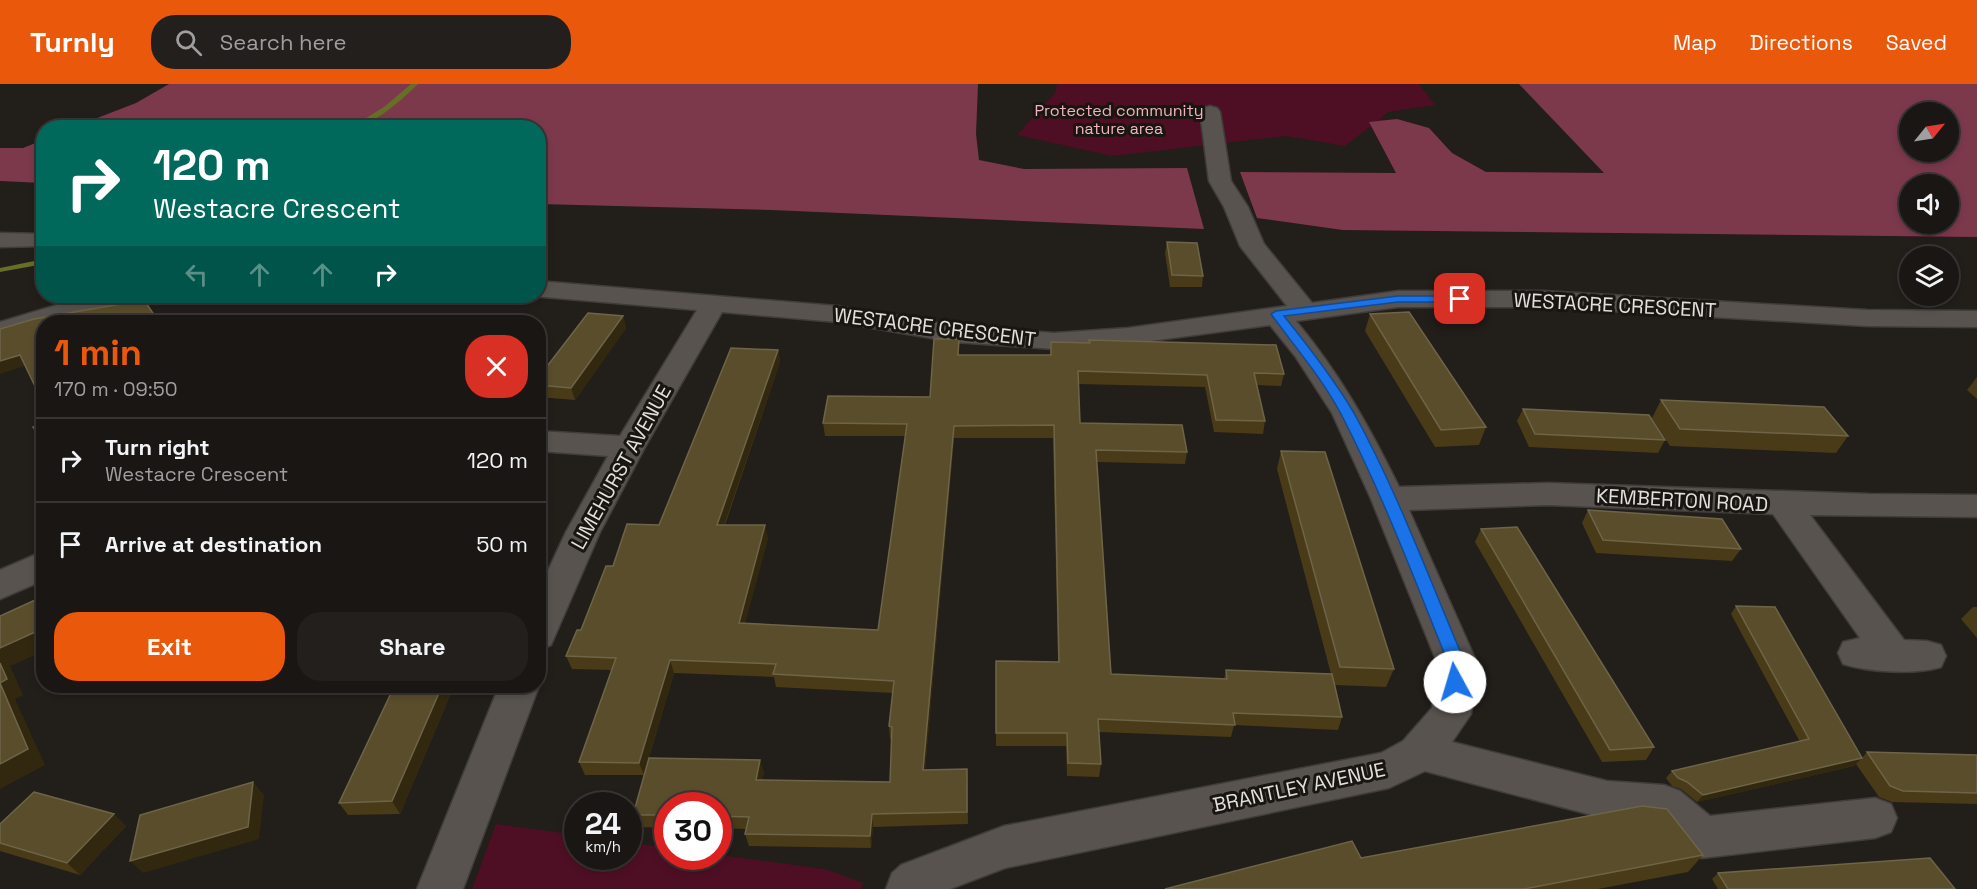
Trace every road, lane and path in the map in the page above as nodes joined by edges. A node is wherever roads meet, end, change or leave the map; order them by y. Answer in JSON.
{"nodes":[{"id":1,"x":1210,"y":112,"type":"dead end"},
{"id":2,"x":0,"y":240,"type":"edge"},
{"id":3,"x":36,"y":240,"type":"dead end"},
{"id":4,"x":546,"y":290,"type":"edge"},
{"id":5,"x":90,"y":303,"type":"edge"},
{"id":6,"x":714,"y":304,"type":"junction"},
{"id":7,"x":1290,"y":312,"type":"junction"},
{"id":8,"x":52,"y":315,"type":"edge"},
{"id":9,"x":36,"y":320,"type":"edge"},
{"id":10,"x":1976,"y":320,"type":"edge"},
{"id":11,"x":0,"y":331,"type":"edge"},
{"id":12,"x":546,"y":442,"type":"edge"},
{"id":13,"x":629,"y":447,"type":"junction"},
{"id":14,"x":1388,"y":499,"type":"junction"},
{"id":15,"x":1784,"y":505,"type":"junction"},
{"id":16,"x":1977,"y":506,"type":"edge"},
{"id":17,"x":36,"y":568,"type":"edge"},
{"id":18,"x":0,"y":586,"type":"edge"},
{"id":19,"x":546,"y":616,"type":"edge"},
{"id":20,"x":1893,"y":655,"type":"dead end"},
{"id":21,"x":516,"y":693,"type":"edge"},
{"id":22,"x":1420,"y":752,"type":"junction"},
{"id":23,"x":1875,"y":818,"type":"dead end"},
{"id":24,"x":440,"y":889,"type":"edge"},
{"id":25,"x":909,"y":889,"type":"edge"}],
"edges":[{"from":1,"to":7,"type":"street","name":"BRANTLEY AVENUE"},
{"from":2,"to":3,"type":"street"},
{"from":4,"to":6,"type":"street","name":"WESTACRE CRESCENT"},
{"from":5,"to":8,"type":"street"},
{"from":6,"to":7,"type":"street","name":"WESTACRE CRESCENT"},
{"from":6,"to":13,"type":"street","name":"LIMEHURST AVENUE"},
{"from":7,"to":10,"type":"street","name":"WESTACRE CRESCENT"},
{"from":7,"to":14,"type":"street","name":"BRANTLEY AVENUE"},
{"from":9,"to":11,"type":"street"},
{"from":12,"to":13,"type":"street"},
{"from":13,"to":19,"type":"street","name":"LIMEHURST AVENUE"},
{"from":14,"to":15,"type":"street","name":"KEMBERTON ROAD"},
{"from":14,"to":22,"type":"street","name":"BRANTLEY AVENUE"},
{"from":15,"to":16,"type":"street","name":"KEMBERTON ROAD"},
{"from":15,"to":20,"type":"street"},
{"from":17,"to":18,"type":"street"},
{"from":21,"to":24,"type":"street"},
{"from":22,"to":23,"type":"street"},
{"from":22,"to":25,"type":"street","name":"BRANTLEY AVENUE"}]}
